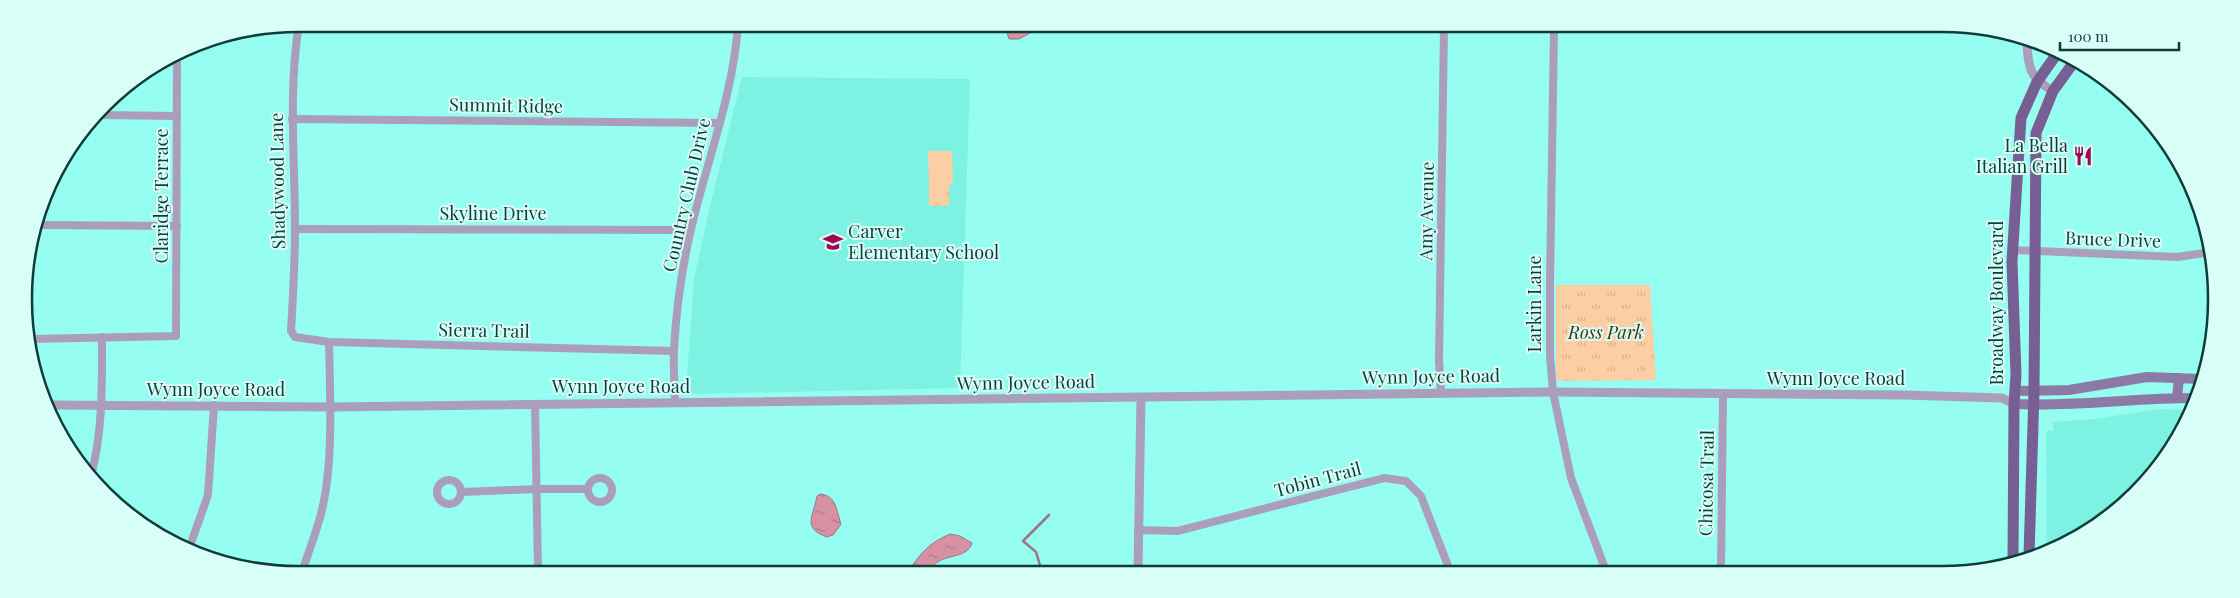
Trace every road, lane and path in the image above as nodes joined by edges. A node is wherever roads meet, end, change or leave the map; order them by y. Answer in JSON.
{"nodes":[{"id":1,"x":298,"y":32,"type":"edge"},
{"id":2,"x":737,"y":32,"type":"edge"},
{"id":3,"x":1444,"y":32,"type":"edge"},
{"id":4,"x":1554,"y":32,"type":"edge"},
{"id":5,"x":2027,"y":47,"type":"edge"},
{"id":6,"x":2054,"y":58,"type":"edge"},
{"id":7,"x":177,"y":62,"type":"edge"},
{"id":8,"x":2071,"y":66,"type":"edge"},
{"id":9,"x":2037,"y":82,"type":"junction"},
{"id":10,"x":2053,"y":91,"type":"junction"},
{"id":11,"x":107,"y":115,"type":"edge"},
{"id":12,"x":177,"y":116,"type":"junction"},
{"id":13,"x":292,"y":119,"type":"junction"},
{"id":14,"x":720,"y":122,"type":"junction"},
{"id":15,"x":44,"y":224,"type":"edge"},
{"id":16,"x":177,"y":226,"type":"junction"},
{"id":17,"x":295,"y":229,"type":"junction"},
{"id":18,"x":691,"y":230,"type":"junction"},
{"id":19,"x":2013,"y":250,"type":"junction"},
{"id":20,"x":2034,"y":252,"type":"junction"},
{"id":21,"x":2203,"y":253,"type":"edge"},
{"id":22,"x":295,"y":337,"type":"joint"},
{"id":23,"x":102,"y":338,"type":"junction"},
{"id":24,"x":36,"y":339,"type":"edge"},
{"id":25,"x":329,"y":342,"type":"junction"},
{"id":26,"x":674,"y":351,"type":"junction"},
{"id":27,"x":2179,"y":378,"type":"junction"},
{"id":28,"x":2195,"y":378,"type":"edge"},
{"id":29,"x":2015,"y":391,"type":"junction"},
{"id":30,"x":2034,"y":391,"type":"junction"},
{"id":31,"x":1553,"y":392,"type":"junction"},
{"id":32,"x":1441,"y":393,"type":"junction"},
{"id":33,"x":1724,"y":395,"type":"junction"},
{"id":34,"x":1141,"y":398,"type":"junction"},
{"id":35,"x":2002,"y":398,"type":"junction"},
{"id":36,"x":2177,"y":398,"type":"junction"},
{"id":37,"x":2188,"y":398,"type":"edge"},
{"id":38,"x":676,"y":403,"type":"junction"},
{"id":39,"x":535,"y":404,"type":"junction"},
{"id":40,"x":2014,"y":404,"type":"junction"},
{"id":41,"x":55,"y":405,"type":"edge"},
{"id":42,"x":214,"y":405,"type":"junction"},
{"id":43,"x":2033,"y":405,"type":"junction"},
{"id":44,"x":102,"y":406,"type":"junction"},
{"id":45,"x":331,"y":407,"type":"junction"},
{"id":46,"x":93,"y":468,"type":"edge"},
{"id":47,"x":536,"y":489,"type":"junction"},
{"id":48,"x":588,"y":489,"type":"dead end"},
{"id":49,"x":462,"y":492,"type":"dead end"},
{"id":50,"x":2013,"y":504,"type":"junction"},
{"id":51,"x":2030,"y":504,"type":"junction"},
{"id":52,"x":1138,"y":530,"type":"junction"},
{"id":53,"x":191,"y":542,"type":"edge"},
{"id":54,"x":2029,"y":550,"type":"edge"},
{"id":55,"x":2013,"y":555,"type":"edge"},
{"id":56,"x":304,"y":566,"type":"edge"},
{"id":57,"x":538,"y":566,"type":"edge"},
{"id":58,"x":1138,"y":566,"type":"edge"},
{"id":59,"x":1448,"y":566,"type":"edge"},
{"id":60,"x":1604,"y":566,"type":"edge"},
{"id":61,"x":1721,"y":566,"type":"edge"}],
"edges":[{"from":1,"to":13,"type":"street","name":"Shadywood Lane"},
{"from":2,"to":14,"type":"street","name":"Country Club Drive"},
{"from":3,"to":32,"type":"street","name":"Amy Avenue"},
{"from":4,"to":31,"type":"street","name":"Larkin Lane"},
{"from":5,"to":9,"type":"street"},
{"from":6,"to":9,"type":"main road","name":"Broadway Boulevard"},
{"from":7,"to":12,"type":"street","name":"Claridge Terrace"},
{"from":8,"to":10,"type":"main road","name":"Broadway Boulevard"},
{"from":9,"to":10,"type":"street"},
{"from":9,"to":19,"type":"main road","name":"Broadway Boulevard"},
{"from":10,"to":20,"type":"main road","name":"Broadway Boulevard"},
{"from":11,"to":12,"type":"street"},
{"from":12,"to":16,"type":"street","name":"Claridge Terrace"},
{"from":13,"to":14,"type":"street","name":"Summit Ridge"},
{"from":13,"to":17,"type":"street","name":"Shadywood Lane"},
{"from":14,"to":18,"type":"street","name":"Country Club Drive"},
{"from":15,"to":16,"type":"street"},
{"from":16,"to":23,"type":"street","name":"Claridge Terrace"},
{"from":17,"to":18,"type":"street","name":"Skyline Drive"},
{"from":17,"to":22,"type":"street","name":"Shadywood Lane"},
{"from":18,"to":26,"type":"street","name":"Country Club Drive"},
{"from":19,"to":20,"type":"street","name":"Bruce Drive"},
{"from":19,"to":29,"type":"main road","name":"Broadway Boulevard"},
{"from":20,"to":21,"type":"street","name":"Bruce Drive"},
{"from":20,"to":30,"type":"main road","name":"Broadway Boulevard"},
{"from":22,"to":25,"type":"street","name":"Sierra Trail"},
{"from":23,"to":24,"type":"street"},
{"from":23,"to":44,"type":"street"},
{"from":25,"to":26,"type":"street","name":"Sierra Trail"},
{"from":25,"to":45,"type":"street"},
{"from":26,"to":38,"type":"street","name":"Country Club Drive"},
{"from":27,"to":28,"type":"main road"},
{"from":27,"to":30,"type":"main road"},
{"from":27,"to":36,"type":"main road"},
{"from":29,"to":30,"type":"main road"},
{"from":29,"to":35,"type":"street"},
{"from":29,"to":40,"type":"main road","name":"Broadway Boulevard"},
{"from":30,"to":43,"type":"main road","name":"Broadway Boulevard"},
{"from":31,"to":32,"type":"street","name":"Wynn Joyce Road"},
{"from":31,"to":33,"type":"street","name":"Wynn Joyce Road"},
{"from":31,"to":60,"type":"street","name":"Larkin Lane"},
{"from":32,"to":34,"type":"street","name":"Wynn Joyce Road"},
{"from":33,"to":35,"type":"street","name":"Wynn Joyce Road"},
{"from":33,"to":61,"type":"street","name":"Chicosa Trail"},
{"from":34,"to":38,"type":"street","name":"Wynn Joyce Road"},
{"from":34,"to":52,"type":"street"},
{"from":35,"to":40,"type":"street","name":"Wynn Joyce Road"},
{"from":36,"to":37,"type":"main road","name":"Wynn Joyce Road"},
{"from":36,"to":43,"type":"main road","name":"Wynn Joyce Road"},
{"from":38,"to":39,"type":"street","name":"Wynn Joyce Road"},
{"from":39,"to":45,"type":"street","name":"Wynn Joyce Road"},
{"from":39,"to":47,"type":"street"},
{"from":40,"to":43,"type":"main road","name":"Wynn Joyce Road"},
{"from":40,"to":50,"type":"main road","name":"Broadway Boulevard"},
{"from":41,"to":44,"type":"street","name":"Wynn Joyce Road"},
{"from":42,"to":44,"type":"street","name":"Wynn Joyce Road"},
{"from":42,"to":45,"type":"street","name":"Wynn Joyce Road"},
{"from":42,"to":53,"type":"street"},
{"from":43,"to":51,"type":"main road","name":"Broadway Boulevard"},
{"from":44,"to":46,"type":"street"},
{"from":45,"to":56,"type":"street"},
{"from":47,"to":48,"type":"street"},
{"from":47,"to":49,"type":"street"},
{"from":47,"to":57,"type":"street"},
{"from":50,"to":51,"type":"main road"},
{"from":50,"to":55,"type":"main road","name":"Broadway Boulevard"},
{"from":51,"to":54,"type":"main road","name":"Broadway Boulevard"},
{"from":52,"to":58,"type":"street"},
{"from":52,"to":59,"type":"street","name":"Tobin Trail"}]}
